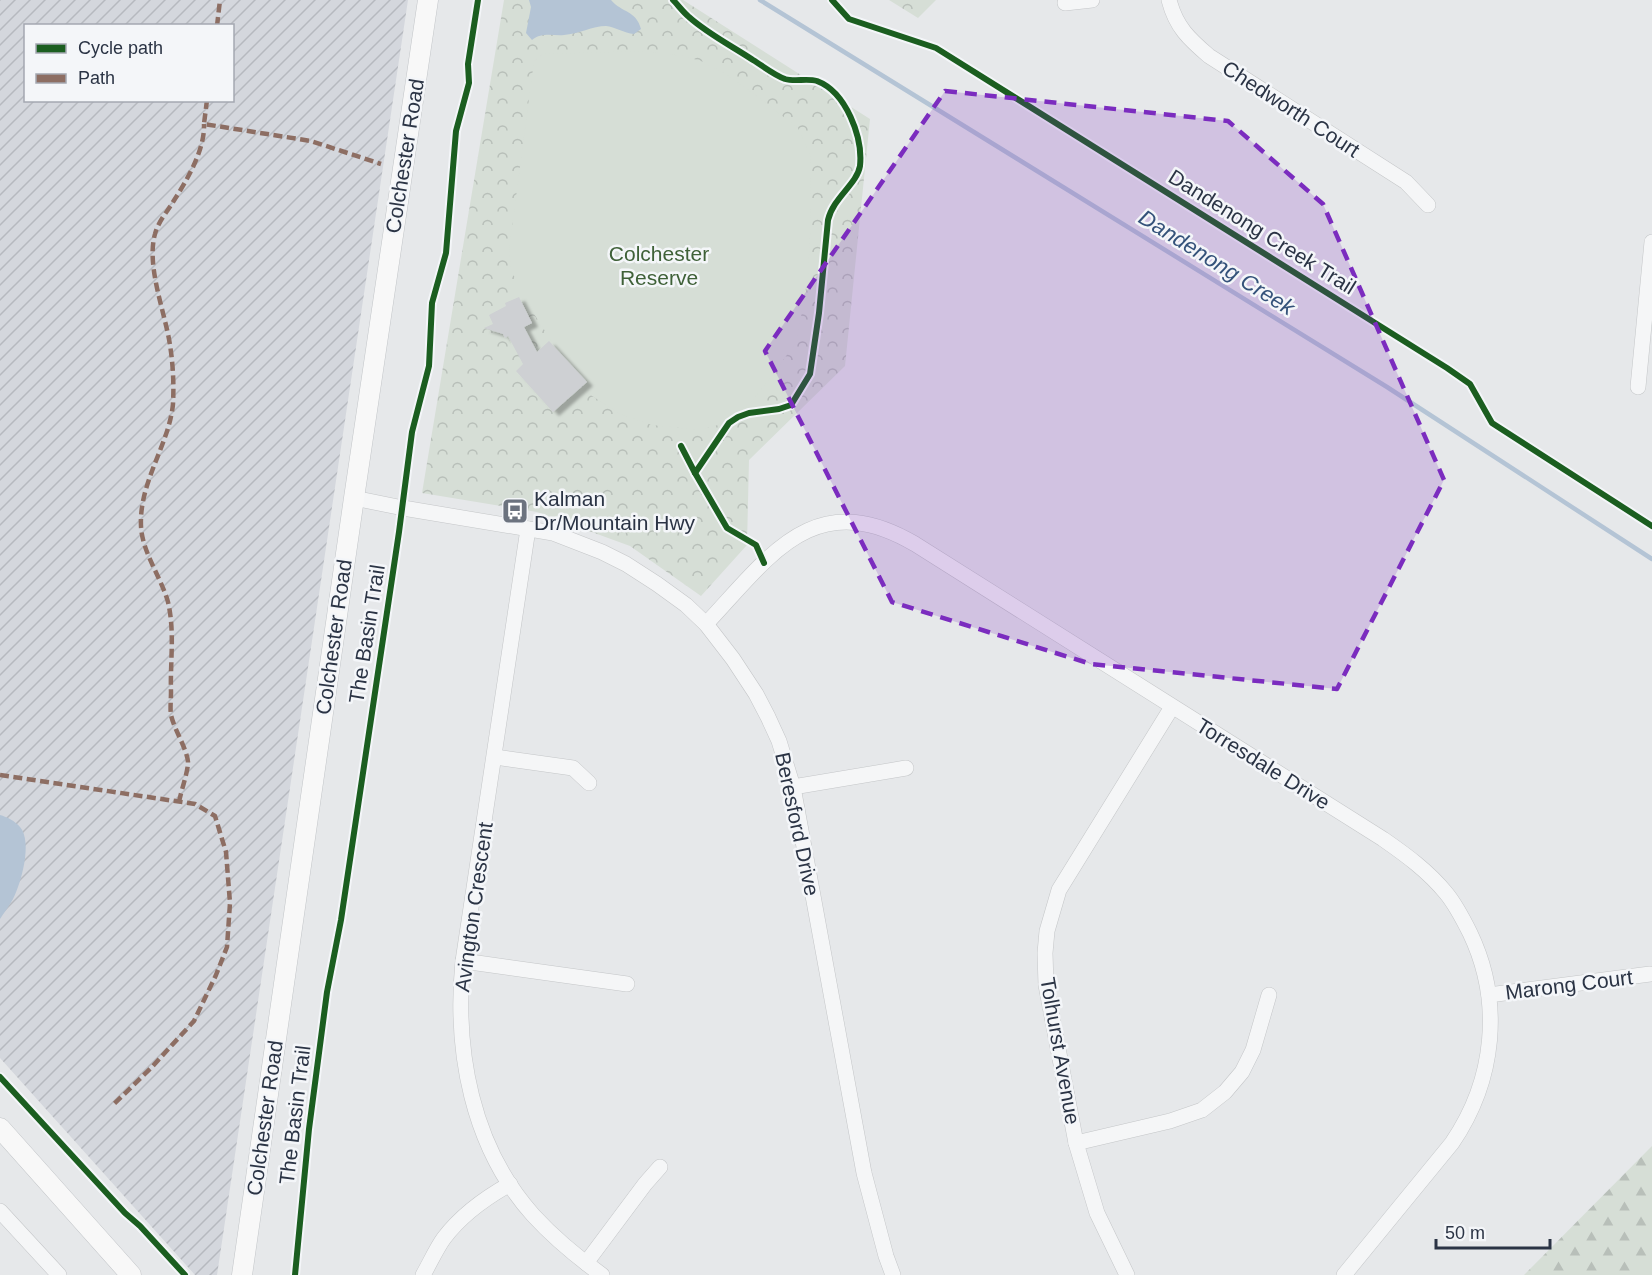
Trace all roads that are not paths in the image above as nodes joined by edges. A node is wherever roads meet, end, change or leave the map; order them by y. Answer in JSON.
{"nodes":[{"id":1,"x":428,"y":0,"type":"edge"},
{"id":2,"x":1092,"y":0,"type":"edge"},
{"id":3,"x":1169,"y":0,"type":"edge"},
{"id":4,"x":1065,"y":3,"type":"dead end"},
{"id":5,"x":1428,"y":205,"type":"dead end"},
{"id":6,"x":1652,"y":242,"type":"edge"},
{"id":7,"x":1638,"y":387,"type":"dead end"},
{"id":8,"x":354,"y":498,"type":"junction"},
{"id":9,"x":528,"y":529,"type":"junction"},
{"id":10,"x":706,"y":624,"type":"junction"},
{"id":11,"x":1172,"y":707,"type":"junction"},
{"id":12,"x":495,"y":757,"type":"junction"},
{"id":13,"x":906,"y":768,"type":"dead end"},
{"id":14,"x":589,"y":783,"type":"dead end"},
{"id":15,"x":793,"y":787,"type":"junction"},
{"id":16,"x":464,"y":962,"type":"junction"},
{"id":17,"x":1650,"y":974,"type":"dead end"},
{"id":18,"x":627,"y":984,"type":"dead end"},
{"id":19,"x":1269,"y":995,"type":"dead end"},
{"id":20,"x":1489,"y":995,"type":"junction"},
{"id":21,"x":0,"y":1128,"type":"edge"},
{"id":22,"x":1076,"y":1143,"type":"junction"},
{"id":23,"x":660,"y":1167,"type":"dead end"},
{"id":24,"x":510,"y":1184,"type":"junction"},
{"id":25,"x":0,"y":1210,"type":"edge"},
{"id":26,"x":586,"y":1263,"type":"junction"},
{"id":27,"x":59,"y":1275,"type":"edge"},
{"id":28,"x":131,"y":1275,"type":"edge"},
{"id":29,"x":242,"y":1275,"type":"edge"},
{"id":30,"x":423,"y":1275,"type":"edge"},
{"id":31,"x":602,"y":1275,"type":"edge"},
{"id":32,"x":893,"y":1275,"type":"edge"},
{"id":33,"x":1127,"y":1275,"type":"edge"},
{"id":34,"x":1344,"y":1275,"type":"edge"}],
"edges":[{"from":1,"to":8,"type":"main road","name":"Colchester Road"},
{"from":2,"to":4,"type":"street"},
{"from":3,"to":5,"type":"street","name":"Chedworth Court"},
{"from":6,"to":7,"type":"street"},
{"from":8,"to":9,"type":"street","name":"Beresford Drive"},
{"from":8,"to":29,"type":"main road","name":"Colchester Road"},
{"from":9,"to":10,"type":"street","name":"Beresford Drive"},
{"from":9,"to":12,"type":"street","name":"Avington Crescent"},
{"from":10,"to":11,"type":"street","name":"Torresdale Drive"},
{"from":10,"to":15,"type":"street","name":"Beresford Drive"},
{"from":11,"to":20,"type":"street","name":"Torresdale Drive"},
{"from":11,"to":22,"type":"street","name":"Tolhurst Avenue"},
{"from":12,"to":14,"type":"street"},
{"from":12,"to":16,"type":"street","name":"Avington Crescent"},
{"from":13,"to":15,"type":"street"},
{"from":15,"to":32,"type":"street","name":"Beresford Drive"},
{"from":16,"to":18,"type":"street"},
{"from":16,"to":24,"type":"street","name":"Avington Crescent"},
{"from":17,"to":20,"type":"street","name":"Marong Court"},
{"from":19,"to":22,"type":"street"},
{"from":20,"to":34,"type":"street","name":"Torresdale Drive"},
{"from":21,"to":28,"type":"main road"},
{"from":22,"to":33,"type":"street","name":"Tolhurst Avenue"},
{"from":23,"to":26,"type":"street"},
{"from":24,"to":26,"type":"street","name":"Avington Crescent"},
{"from":24,"to":30,"type":"street"},
{"from":25,"to":27,"type":"street"},
{"from":26,"to":31,"type":"street","name":"Avington Crescent"}]}
